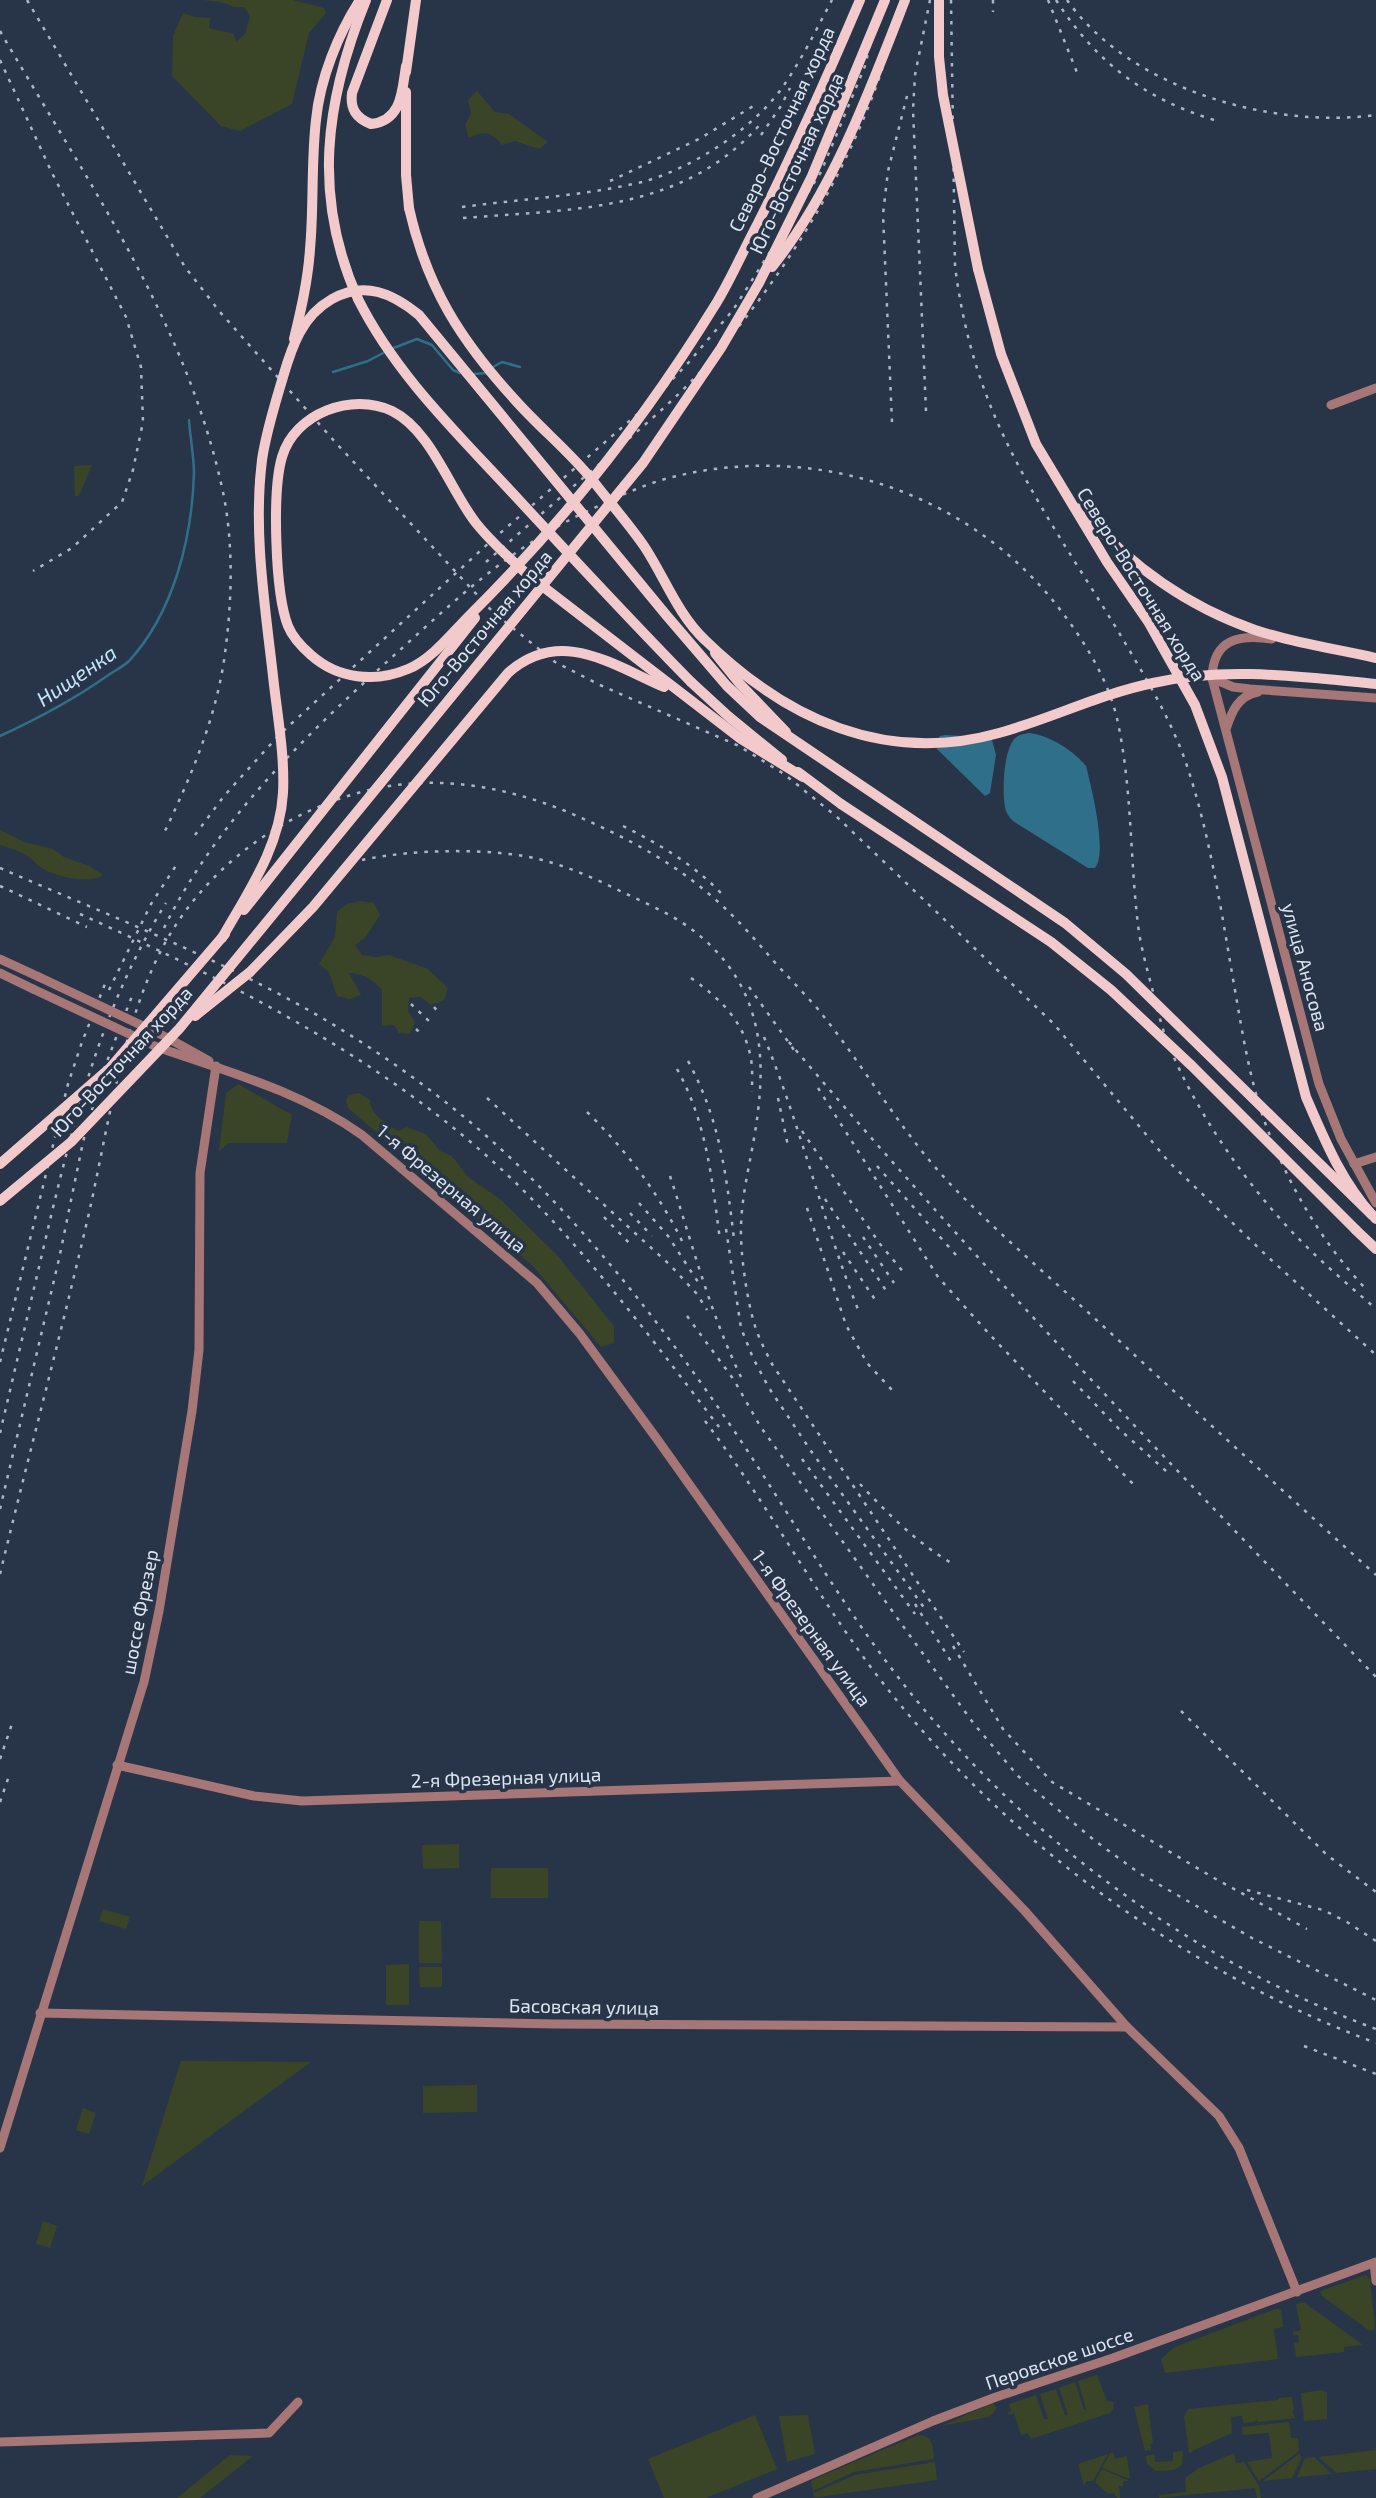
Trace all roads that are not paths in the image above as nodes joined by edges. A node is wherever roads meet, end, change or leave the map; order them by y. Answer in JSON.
{"nodes":[{"id":1,"x":360,"y":0,"type":"edge"},
{"id":2,"x":366,"y":0,"type":"edge"},
{"id":3,"x":387,"y":0,"type":"edge"},
{"id":4,"x":416,"y":0,"type":"edge"},
{"id":5,"x":853,"y":0,"type":"edge"},
{"id":6,"x":860,"y":0,"type":"edge"},
{"id":7,"x":885,"y":0,"type":"edge"},
{"id":8,"x":905,"y":0,"type":"edge"},
{"id":9,"x":939,"y":0,"type":"edge"},
{"id":10,"x":842,"y":42,"type":"junction"},
{"id":11,"x":406,"y":66,"type":"junction"},
{"id":12,"x":759,"y":283,"type":"junction"},
{"id":13,"x":292,"y":345,"type":"junction"},
{"id":14,"x":1376,"y":388,"type":"edge"},
{"id":15,"x":1331,"y":405,"type":"dead end"},
{"id":16,"x":1061,"y":486,"type":"junction"},
{"id":17,"x":498,"y":587,"type":"junction"},
{"id":18,"x":702,"y":638,"type":"junction"},
{"id":19,"x":1322,"y":646,"type":"junction"},
{"id":20,"x":1376,"y":658,"type":"edge"},
{"id":21,"x":1212,"y":678,"type":"junction"},
{"id":22,"x":1376,"y":684,"type":"edge"},
{"id":23,"x":1274,"y":690,"type":"junction"},
{"id":24,"x":680,"y":693,"type":"junction"},
{"id":25,"x":1376,"y":698,"type":"edge"},
{"id":26,"x":1226,"y":731,"type":"junction"},
{"id":27,"x":815,"y":756,"type":"junction"},
{"id":28,"x":803,"y":777,"type":"junction"},
{"id":29,"x":222,"y":938,"type":"junction"},
{"id":30,"x":0,"y":959,"type":"edge"},
{"id":31,"x":0,"y":974,"type":"edge"},
{"id":32,"x":179,"y":1029,"type":"junction"},
{"id":33,"x":216,"y":1066,"type":"junction"},
{"id":34,"x":1376,"y":1157,"type":"edge"},
{"id":35,"x":0,"y":1164,"type":"edge"},
{"id":36,"x":1354,"y":1164,"type":"junction"},
{"id":37,"x":0,"y":1201,"type":"edge"},
{"id":38,"x":1376,"y":1203,"type":"edge"},
{"id":39,"x":1374,"y":1217,"type":"edge"},
{"id":40,"x":1376,"y":1248,"type":"edge"},
{"id":41,"x":117,"y":1765,"type":"junction"},
{"id":42,"x":900,"y":1782,"type":"junction"},
{"id":43,"x":40,"y":2013,"type":"junction"},
{"id":44,"x":1127,"y":2027,"type":"junction"},
{"id":45,"x":0,"y":2148,"type":"edge"},
{"id":46,"x":1375,"y":2262,"type":"edge"},
{"id":47,"x":1376,"y":2281,"type":"edge"},
{"id":48,"x":1297,"y":2292,"type":"junction"},
{"id":49,"x":298,"y":2402,"type":"dead end"},
{"id":50,"x":0,"y":2442,"type":"edge"},
{"id":51,"x":757,"y":2498,"type":"edge"}],
"edges":[{"from":1,"to":13,"type":"main road"},
{"from":2,"to":28,"type":"main road","bridge":true},
{"from":3,"to":11,"type":"main road"},
{"from":4,"to":11,"type":"main road"},
{"from":5,"to":10,"type":"main road","bridge":true},
{"from":6,"to":10,"type":"main road","name":"Северо-Восточная хорда","bridge":true},
{"from":7,"to":12,"type":"main road","name":"Юго-Восточная хорда","bridge":true},
{"from":8,"to":12,"type":"main road","bridge":true},
{"from":9,"to":16,"type":"main road","name":"Северо-Восточная хорда","bridge":true},
{"from":10,"to":17,"type":"main road","name":"Северо-Восточная хорда","bridge":true},
{"from":11,"to":18,"type":"main road","name":"Северо-Восточная хорда","bridge":true},
{"from":12,"to":32,"type":"main road","name":"Юго-Восточная хорда","bridge":true},
{"from":13,"to":27,"type":"main road","name":"Северо-Восточная хорда","bridge":true},
{"from":13,"to":29,"type":"main road","bridge":true},
{"from":14,"to":15,"type":"street"},
{"from":16,"to":19,"type":"main road"},
{"from":16,"to":39,"type":"main road","name":"Северо-Восточная хорда","bridge":true},
{"from":17,"to":24,"type":"main road","name":"Северо-Восточная хорда","bridge":true},
{"from":17,"to":29,"type":"main road","name":"Юго-Восточная хорда","bridge":true},
{"from":18,"to":22,"type":"main road","bridge":true},
{"from":18,"to":27,"type":"main road","name":"Северо-Восточная хорда","bridge":true},
{"from":19,"to":20,"type":"main road"},
{"from":19,"to":21,"type":"street"},
{"from":21,"to":23,"type":"street"},
{"from":21,"to":26,"type":"street","name":"улица Аносова"},
{"from":23,"to":25,"type":"street"},
{"from":23,"to":26,"type":"street"},
{"from":24,"to":28,"type":"main road","name":"Северо-Восточная хорда","bridge":true},
{"from":24,"to":32,"type":"main road","bridge":true},
{"from":26,"to":36,"type":"street","name":"улица Аносова"},
{"from":27,"to":39,"type":"main road","name":"Северо-Восточная хорда","bridge":true},
{"from":28,"to":40,"type":"main road","name":"Северо-Восточная хорда","bridge":true},
{"from":29,"to":35,"type":"main road","name":"Юго-Восточная хорда","bridge":true},
{"from":30,"to":33,"type":"street","name":"1-я Фрезерная улица","bridge":true},
{"from":31,"to":33,"type":"street","name":"1-я Фрезерная улица","bridge":true},
{"from":32,"to":37,"type":"main road","name":"Юго-Восточная хорда","bridge":true},
{"from":33,"to":41,"type":"street","name":"шоссе Фрезер"},
{"from":33,"to":42,"type":"street","name":"1-я Фрезерная улица"},
{"from":34,"to":36,"type":"street"},
{"from":36,"to":38,"type":"street","name":"улица Аносова"},
{"from":41,"to":42,"type":"street","name":"2-я Фрезерная улица"},
{"from":41,"to":43,"type":"street","name":"шоссе Фрезер"},
{"from":42,"to":44,"type":"street","name":"1-я Фрезерная улица"},
{"from":43,"to":44,"type":"street","name":"Басовская улица"},
{"from":43,"to":45,"type":"street","name":"шоссе Фрезер"},
{"from":44,"to":48,"type":"street","name":"1-я Фрезерная улица"},
{"from":46,"to":47,"type":"street"},
{"from":46,"to":48,"type":"street","name":"Перовское шоссе"},
{"from":48,"to":51,"type":"street","name":"Перовское шоссе"},
{"from":49,"to":50,"type":"street"}]}
